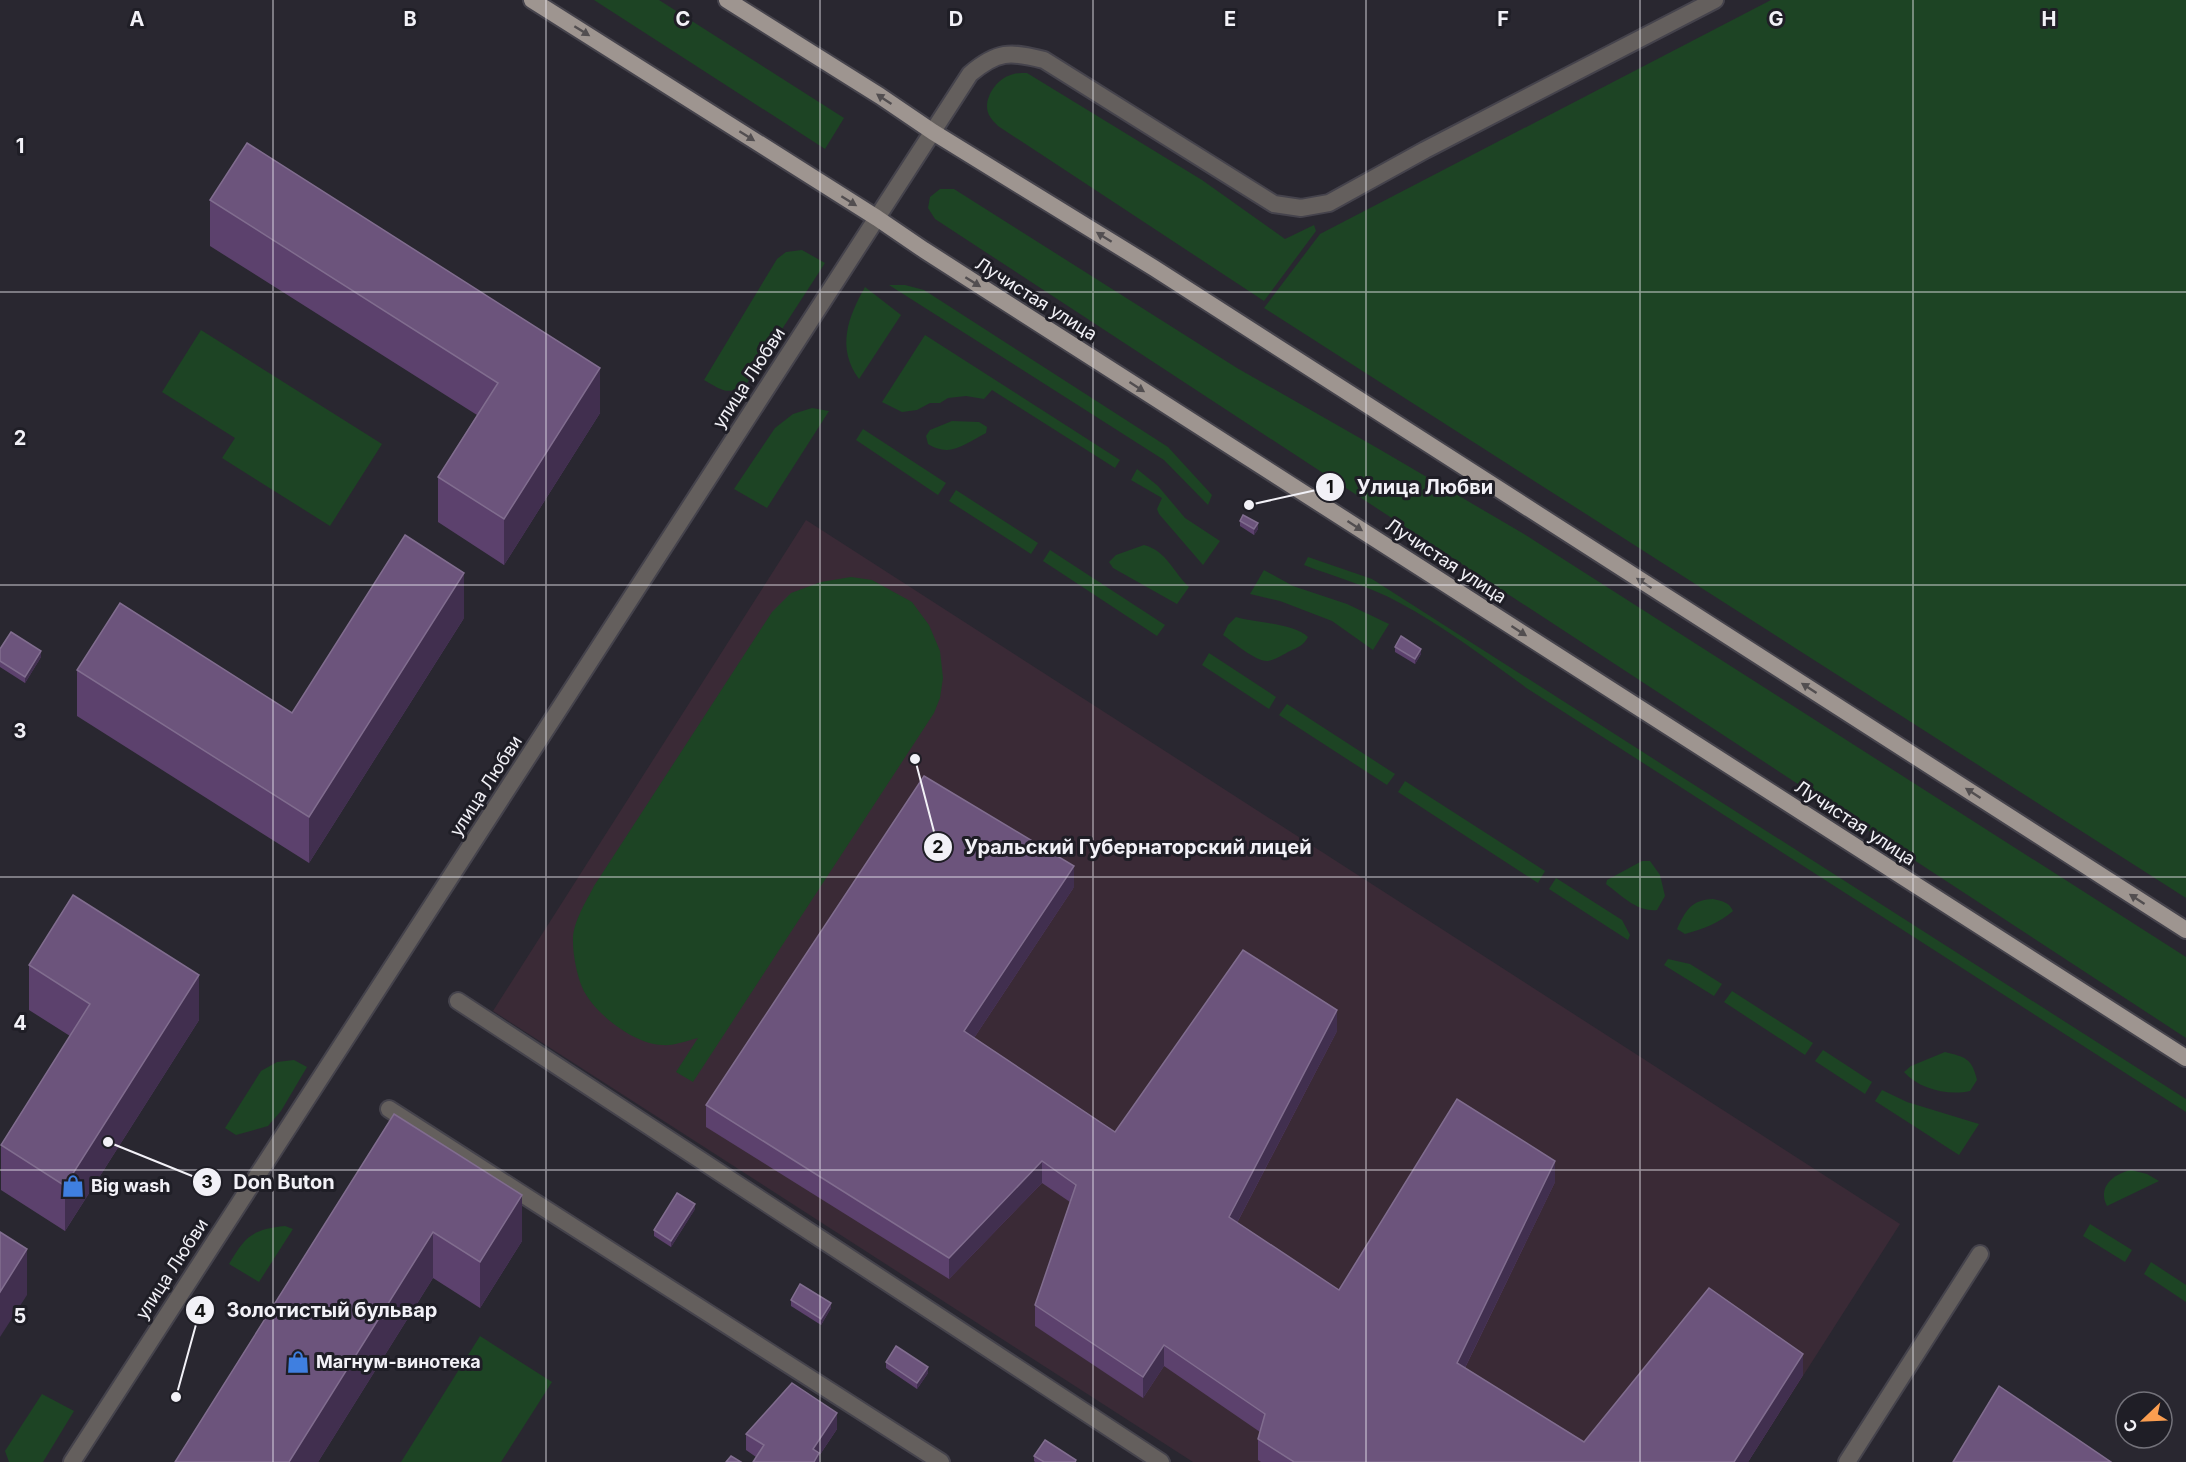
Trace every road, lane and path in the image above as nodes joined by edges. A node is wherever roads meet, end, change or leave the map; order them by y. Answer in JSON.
{"nodes":[{"id":1,"x":532,"y":0,"type":"edge"},
{"id":2,"x":727,"y":0,"type":"edge"},
{"id":3,"x":1715,"y":0,"type":"edge"},
{"id":4,"x":933,"y":132,"type":"junction"},
{"id":5,"x":877,"y":218,"type":"junction"},
{"id":6,"x":2186,"y":930,"type":"edge"},
{"id":7,"x":458,"y":1001,"type":"dead end"},
{"id":8,"x":2186,"y":1059,"type":"edge"},
{"id":9,"x":389,"y":1109,"type":"dead end"},
{"id":10,"x":1980,"y":1254,"type":"dead end"},
{"id":11,"x":72,"y":1462,"type":"edge"},
{"id":12,"x":941,"y":1462,"type":"edge"},
{"id":13,"x":1161,"y":1462,"type":"edge"},
{"id":14,"x":1847,"y":1462,"type":"edge"}],
"edges":[{"from":1,"to":5,"type":"main road","name":"Лучистая улица","one_way":true},
{"from":4,"to":2,"type":"main road","one_way":true},
{"from":3,"to":4,"type":"street","name":"улица Любви"},
{"from":4,"to":5,"type":"street","name":"улица Любви"},
{"from":6,"to":4,"type":"main road","one_way":true},
{"from":5,"to":8,"type":"main road","name":"Лучистая улица","one_way":true},
{"from":5,"to":11,"type":"street","name":"улица Любви"},
{"from":7,"to":13,"type":"street"},
{"from":9,"to":12,"type":"street"},
{"from":10,"to":14,"type":"street"}]}
